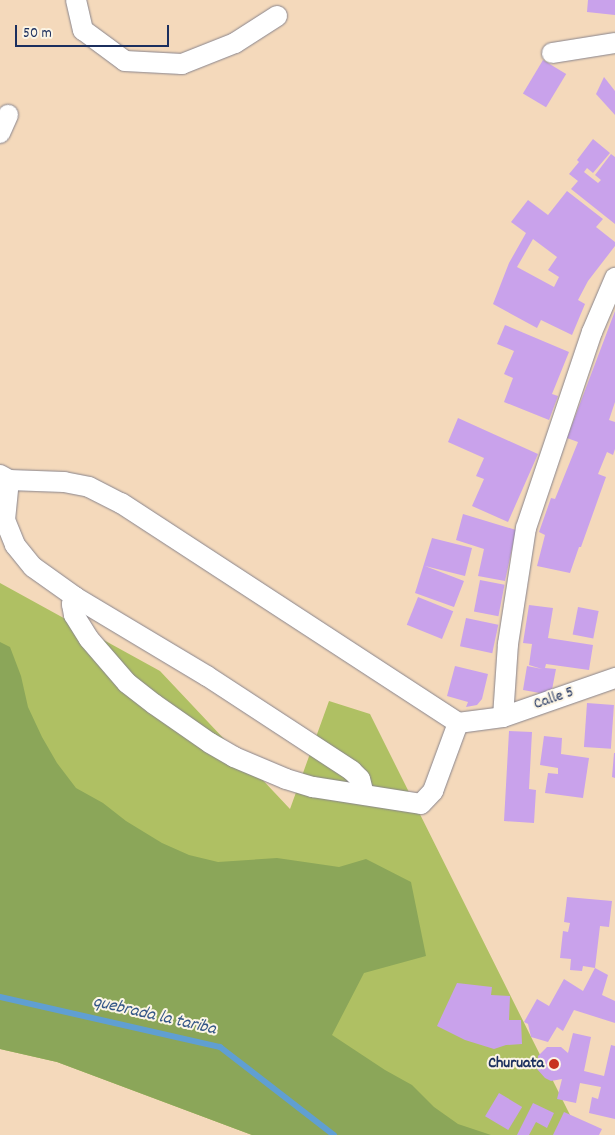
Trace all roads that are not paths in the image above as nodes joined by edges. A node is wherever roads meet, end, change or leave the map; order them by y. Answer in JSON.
{"nodes":[{"id":1,"x":76,"y":0,"type":"edge"},
{"id":2,"x":277,"y":16,"type":"dead end"},
{"id":3,"x":615,"y":42,"type":"edge"},
{"id":4,"x":552,"y":53,"type":"dead end"},
{"id":5,"x":8,"y":115,"type":"dead end"},
{"id":6,"x":0,"y":133,"type":"edge"},
{"id":7,"x":615,"y":278,"type":"edge"},
{"id":8,"x":4,"y":478,"type":"edge"},
{"id":9,"x":75,"y":597,"type":"junction"},
{"id":10,"x":615,"y":678,"type":"edge"},
{"id":11,"x":498,"y":717,"type":"junction"},
{"id":12,"x":458,"y":724,"type":"junction"},
{"id":13,"x":364,"y":795,"type":"junction"}],
"edges":[{"from":1,"to":2,"type":"street"},
{"from":3,"to":4,"type":"street"},
{"from":5,"to":6,"type":"street"},
{"from":7,"to":11,"type":"street"},
{"from":8,"to":9,"type":"street"},
{"from":8,"to":12,"type":"street"},
{"from":9,"to":13,"type":"street"},
{"from":9,"to":13,"type":"street"},
{"from":10,"to":11,"type":"street","name":"Calle 5"},
{"from":11,"to":12,"type":"street","name":"Calle 5"},
{"from":12,"to":13,"type":"street"}]}
